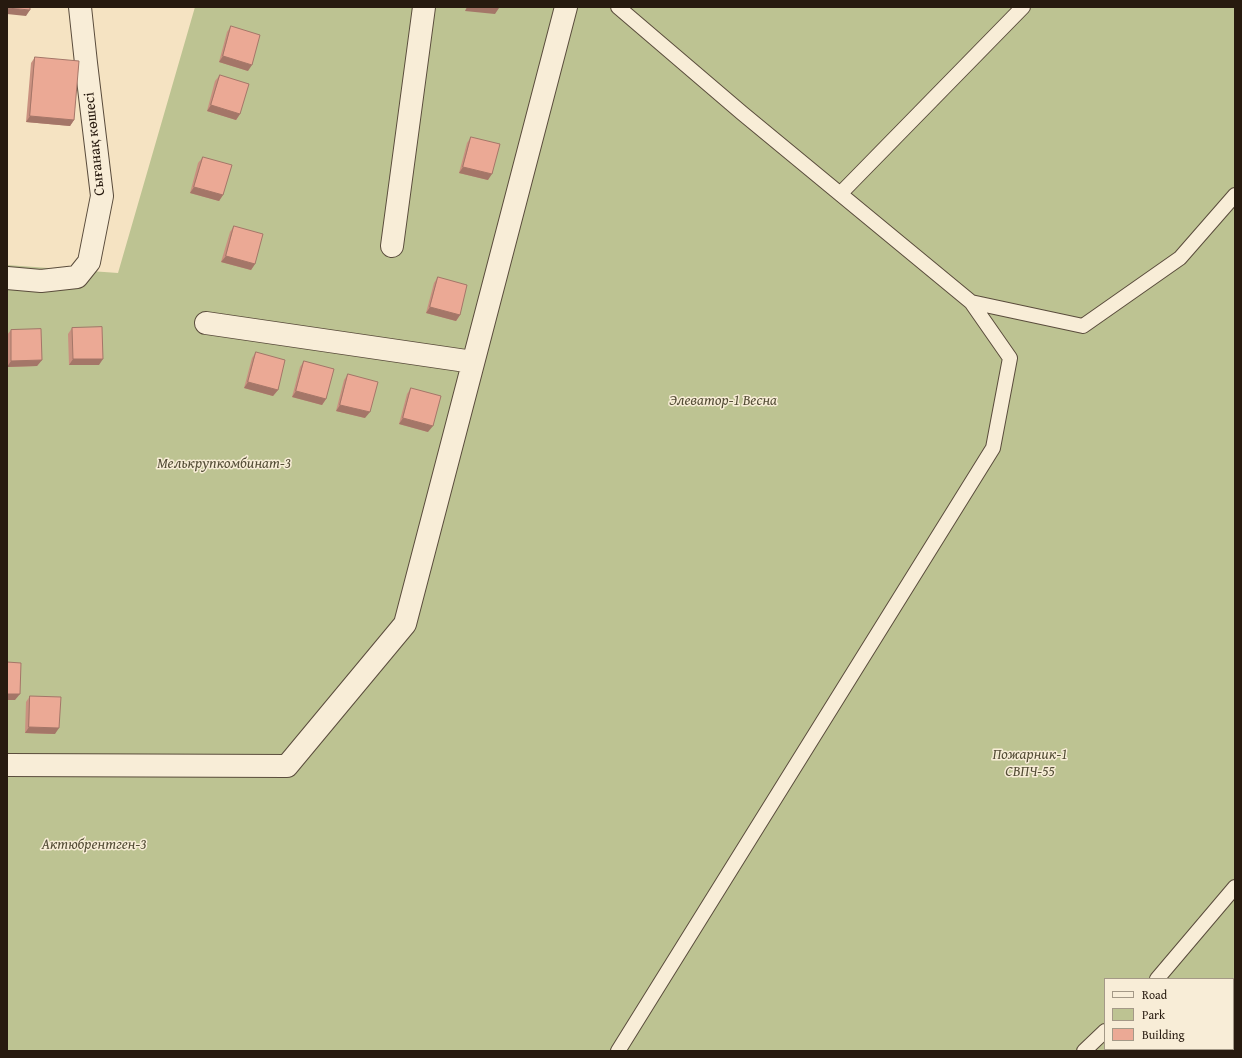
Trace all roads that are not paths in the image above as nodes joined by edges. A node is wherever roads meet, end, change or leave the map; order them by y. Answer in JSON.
{"nodes":[{"id":1,"x":80,"y":7,"type":"edge"},
{"id":2,"x":424,"y":7,"type":"edge"},
{"id":3,"x":566,"y":7,"type":"edge"},
{"id":4,"x":618,"y":7,"type":"edge"},
{"id":5,"x":1023,"y":7,"type":"edge"},
{"id":6,"x":840,"y":194,"type":"junction"},
{"id":7,"x":1235,"y":195,"type":"edge"},
{"id":8,"x":392,"y":246,"type":"dead end"},
{"id":9,"x":7,"y":278,"type":"edge"},
{"id":10,"x":971,"y":302,"type":"junction"},
{"id":11,"x":206,"y":323,"type":"dead end"},
{"id":12,"x":473,"y":362,"type":"junction"},
{"id":13,"x":7,"y":765,"type":"edge"},
{"id":14,"x":1235,"y":887,"type":"edge"},
{"id":15,"x":1159,"y":978,"type":"edge"},
{"id":16,"x":1104,"y":1032,"type":"edge"},
{"id":17,"x":618,"y":1051,"type":"edge"},
{"id":18,"x":1084,"y":1051,"type":"edge"}],
"edges":[{"from":1,"to":9,"type":"street","name":"Сығанақ көшесі"},
{"from":2,"to":8,"type":"street"},
{"from":3,"to":12,"type":"street"},
{"from":4,"to":6,"type":"lane"},
{"from":5,"to":6,"type":"lane"},
{"from":6,"to":10,"type":"lane"},
{"from":7,"to":10,"type":"lane"},
{"from":10,"to":17,"type":"lane"},
{"from":11,"to":12,"type":"street"},
{"from":12,"to":13,"type":"street"},
{"from":14,"to":15,"type":"lane"},
{"from":16,"to":18,"type":"lane"}]}
